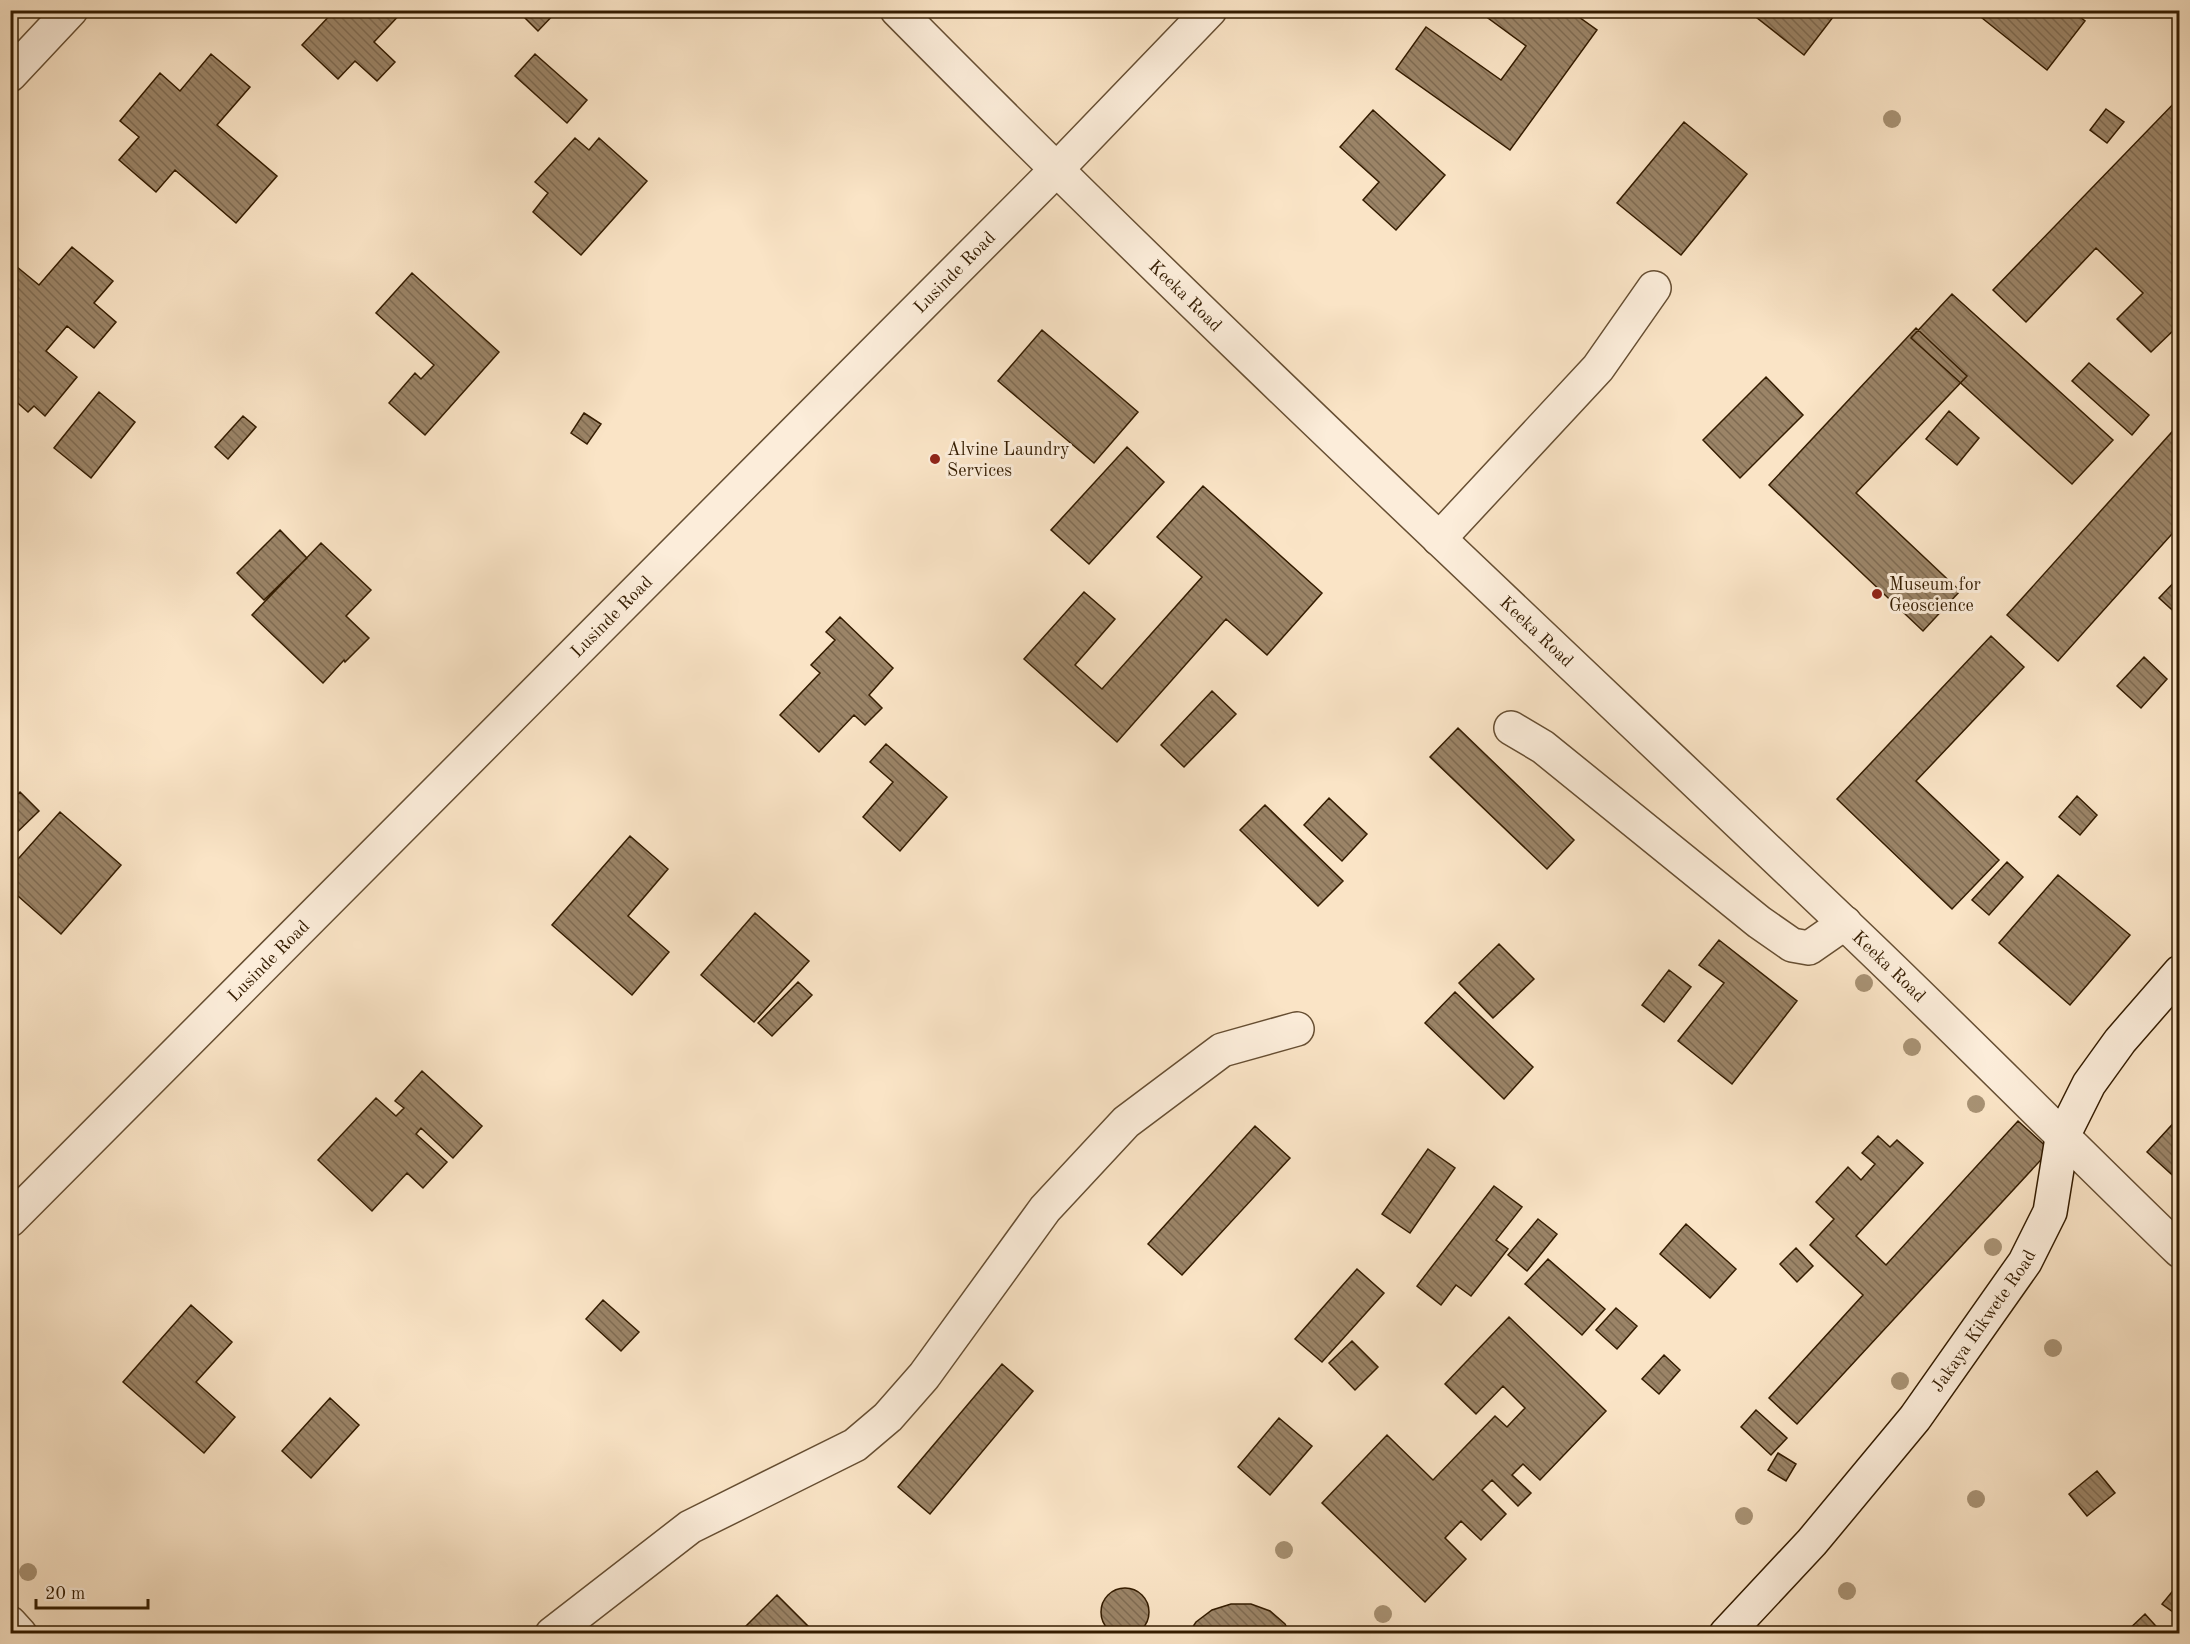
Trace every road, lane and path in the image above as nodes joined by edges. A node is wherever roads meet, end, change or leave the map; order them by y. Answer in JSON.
{"nodes":[{"id":1,"x":71,"y":10,"type":"edge"},
{"id":2,"x":897,"y":10,"type":"edge"},
{"id":3,"x":1210,"y":10,"type":"edge"},
{"id":4,"x":10,"y":75,"type":"edge"},
{"id":5,"x":1056,"y":170,"type":"junction"},
{"id":6,"x":1654,"y":288,"type":"dead end"},
{"id":7,"x":1439,"y":539,"type":"junction"},
{"id":8,"x":1511,"y":728,"type":"dead end"},
{"id":9,"x":1845,"y":923,"type":"junction"},
{"id":10,"x":2180,"y":972,"type":"edge"},
{"id":11,"x":1297,"y":1029,"type":"dead end"},
{"id":12,"x":2062,"y":1138,"type":"junction"},
{"id":13,"x":10,"y":1220,"type":"edge"},
{"id":14,"x":2180,"y":1251,"type":"edge"},
{"id":15,"x":10,"y":1623,"type":"edge"},
{"id":16,"x":20,"y":1634,"type":"edge"},
{"id":17,"x":552,"y":1634,"type":"edge"},
{"id":18,"x":1726,"y":1634,"type":"edge"}],
"edges":[{"from":1,"to":4,"type":"street"},
{"from":2,"to":5,"type":"street","name":"Keeka Road"},
{"from":3,"to":5,"type":"street","name":"Lusinde Road"},
{"from":5,"to":7,"type":"street","name":"Keeka Road"},
{"from":5,"to":13,"type":"street","name":"Lusinde Road"},
{"from":6,"to":7,"type":"street"},
{"from":7,"to":9,"type":"street","name":"Keeka Road"},
{"from":8,"to":9,"type":"street"},
{"from":9,"to":12,"type":"street","name":"Keeka Road"},
{"from":10,"to":12,"type":"street","name":"Jakaya Kikwete Road"},
{"from":11,"to":17,"type":"street"},
{"from":12,"to":14,"type":"street","name":"Keeka Road"},
{"from":12,"to":18,"type":"street","name":"Jakaya Kikwete Road"},
{"from":15,"to":16,"type":"street"}]}
